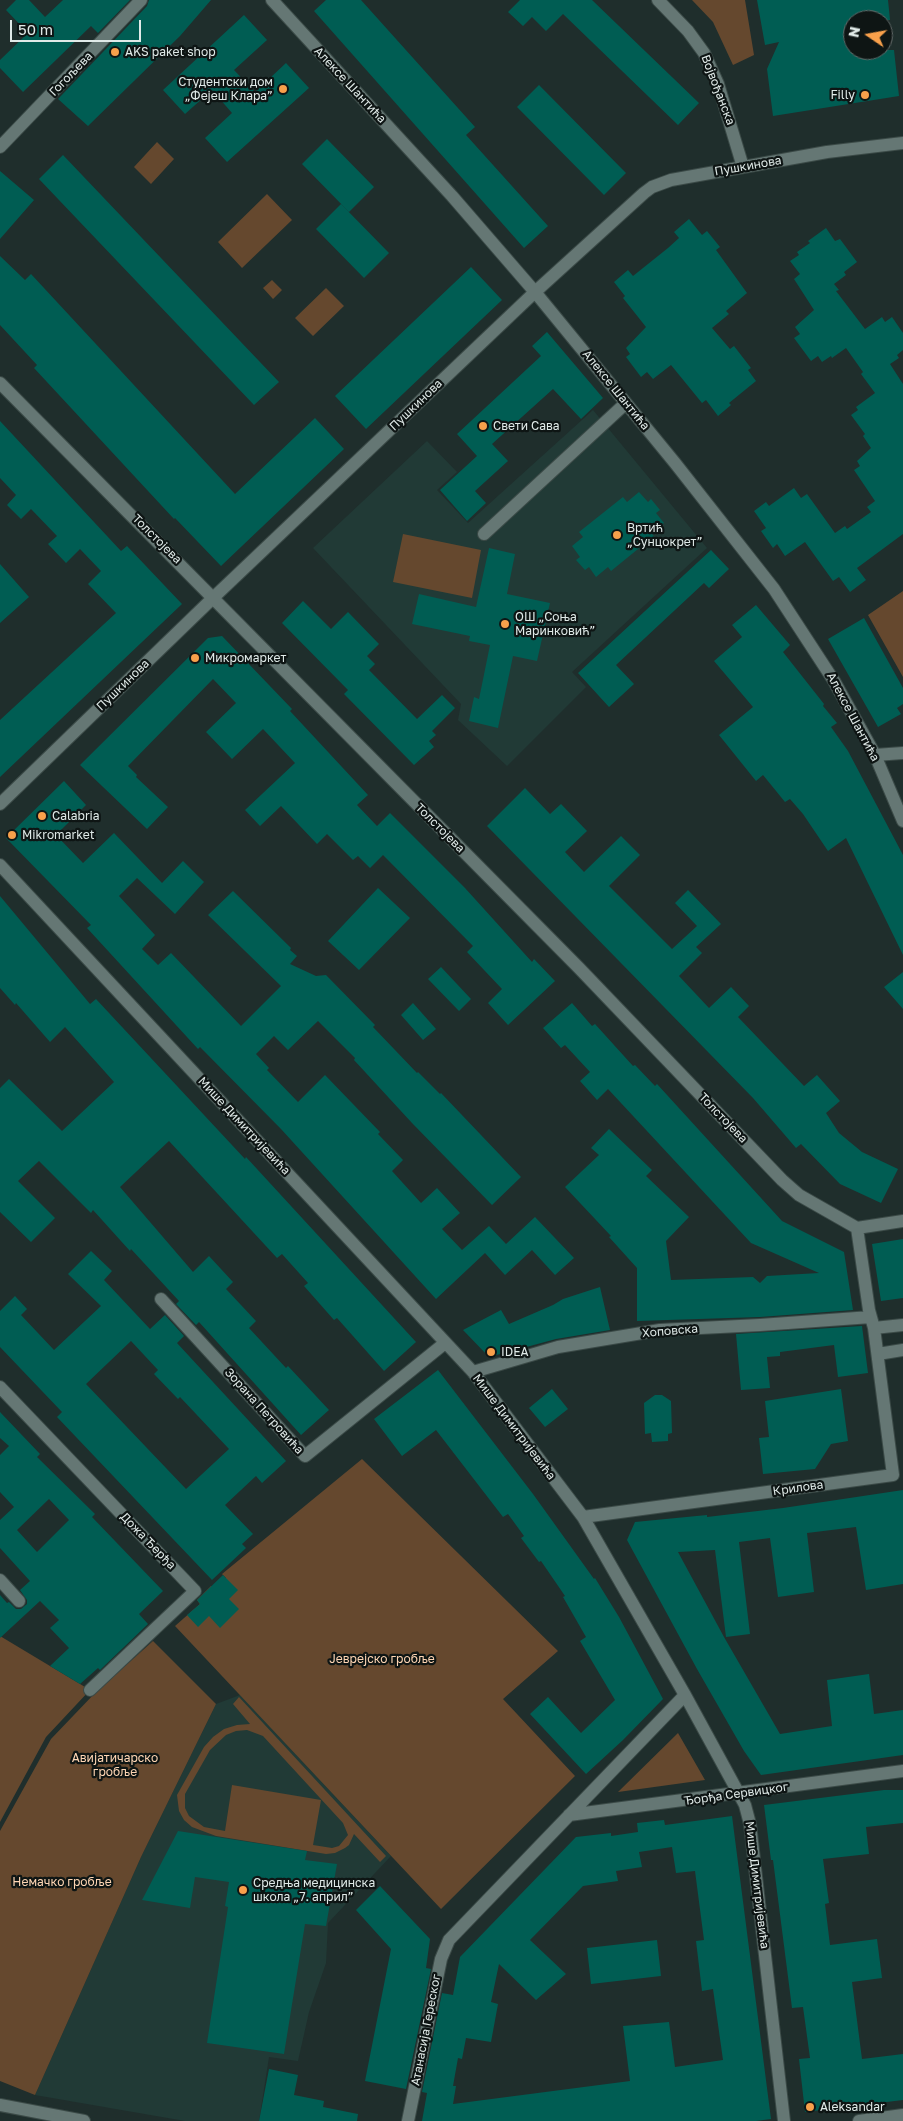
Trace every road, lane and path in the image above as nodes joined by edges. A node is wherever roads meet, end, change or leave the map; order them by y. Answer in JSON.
{"nodes":[{"id":1,"x":141,"y":0,"type":"edge"},
{"id":2,"x":272,"y":0,"type":"edge"},
{"id":3,"x":658,"y":0,"type":"edge"},
{"id":4,"x":903,"y":142,"type":"edge"},
{"id":5,"x":0,"y":147,"type":"edge"},
{"id":6,"x":743,"y":167,"type":"junction"},
{"id":7,"x":535,"y":292,"type":"junction"},
{"id":8,"x":0,"y":383,"type":"edge"},
{"id":9,"x":626,"y":403,"type":"junction"},
{"id":10,"x":484,"y":534,"type":"dead end"},
{"id":11,"x":214,"y":597,"type":"junction"},
{"id":12,"x":903,"y":752,"type":"edge"},
{"id":13,"x":874,"y":755,"type":"junction"},
{"id":14,"x":0,"y":804,"type":"edge"},
{"id":15,"x":903,"y":821,"type":"edge"},
{"id":16,"x":0,"y":865,"type":"edge"},
{"id":17,"x":903,"y":1221,"type":"edge"},
{"id":18,"x":857,"y":1228,"type":"junction"},
{"id":19,"x":162,"y":1299,"type":"dead end"},
{"id":20,"x":873,"y":1322,"type":"junction"},
{"id":21,"x":903,"y":1324,"type":"edge"},
{"id":22,"x":445,"y":1343,"type":"junction"},
{"id":23,"x":903,"y":1350,"type":"edge"},
{"id":24,"x":878,"y":1354,"type":"junction"},
{"id":25,"x":473,"y":1372,"type":"junction"},
{"id":26,"x":0,"y":1387,"type":"edge"},
{"id":27,"x":583,"y":1517,"type":"junction"},
{"id":28,"x":0,"y":1580,"type":"edge"},
{"id":29,"x":20,"y":1601,"type":"dead end"},
{"id":30,"x":90,"y":1690,"type":"dead end"},
{"id":31,"x":685,"y":1695,"type":"junction"},
{"id":32,"x":903,"y":1771,"type":"edge"},
{"id":33,"x":740,"y":1794,"type":"junction"},
{"id":34,"x":569,"y":1815,"type":"junction"},
{"id":35,"x":0,"y":2104,"type":"edge"},
{"id":36,"x":903,"y":2115,"type":"edge"},
{"id":37,"x":84,"y":2121,"type":"edge"},
{"id":38,"x":408,"y":2121,"type":"edge"},
{"id":39,"x":784,"y":2121,"type":"edge"},
{"id":40,"x":859,"y":2121,"type":"edge"}],
"edges":[{"from":1,"to":5,"type":"street","name":"Гогољева"},
{"from":2,"to":7,"type":"street","name":"Алексе Шантића"},
{"from":3,"to":6,"type":"street","name":"Војвођанска"},
{"from":4,"to":6,"type":"street","name":"Пушкинова"},
{"from":6,"to":7,"type":"street","name":"Пушкинова"},
{"from":7,"to":9,"type":"street","name":"Алексе Шантића"},
{"from":7,"to":11,"type":"street","name":"Пушкинова"},
{"from":8,"to":11,"type":"street","name":"Толстојева"},
{"from":9,"to":10,"type":"street"},
{"from":9,"to":13,"type":"street","name":"Алексе Шантића"},
{"from":11,"to":14,"type":"street","name":"Пушкинова"},
{"from":11,"to":18,"type":"street","name":"Толстојева"},
{"from":12,"to":13,"type":"street"},
{"from":13,"to":15,"type":"street","name":"Алексе Шантића"},
{"from":16,"to":22,"type":"street","name":"Мише Димитријевића"},
{"from":17,"to":18,"type":"street"},
{"from":18,"to":20,"type":"street","name":"Крилова"},
{"from":19,"to":22,"type":"street","name":"Зорана Петровића"},
{"from":20,"to":21,"type":"street"},
{"from":20,"to":24,"type":"street","name":"Крилова"},
{"from":20,"to":25,"type":"street","name":"Хоповска"},
{"from":22,"to":25,"type":"street","name":"Мише Димитријевића"},
{"from":23,"to":24,"type":"street"},
{"from":24,"to":27,"type":"street","name":"Крилова"},
{"from":25,"to":27,"type":"street","name":"Мише Димитријевића"},
{"from":26,"to":30,"type":"street","name":"Дожа Ђерђа"},
{"from":27,"to":31,"type":"street","name":"Мише Димитријевића"},
{"from":28,"to":29,"type":"street"},
{"from":31,"to":33,"type":"street","name":"Мише Димитријевића"},
{"from":31,"to":34,"type":"street"},
{"from":32,"to":33,"type":"street","name":"Ђорђа Сервицког"},
{"from":33,"to":34,"type":"street","name":"Ђорђа Сервицког"},
{"from":33,"to":39,"type":"street","name":"Мише Димитријевића"},
{"from":34,"to":38,"type":"street","name":"Атанасија Гереског"},
{"from":35,"to":37,"type":"street"},
{"from":36,"to":40,"type":"street"}]}
